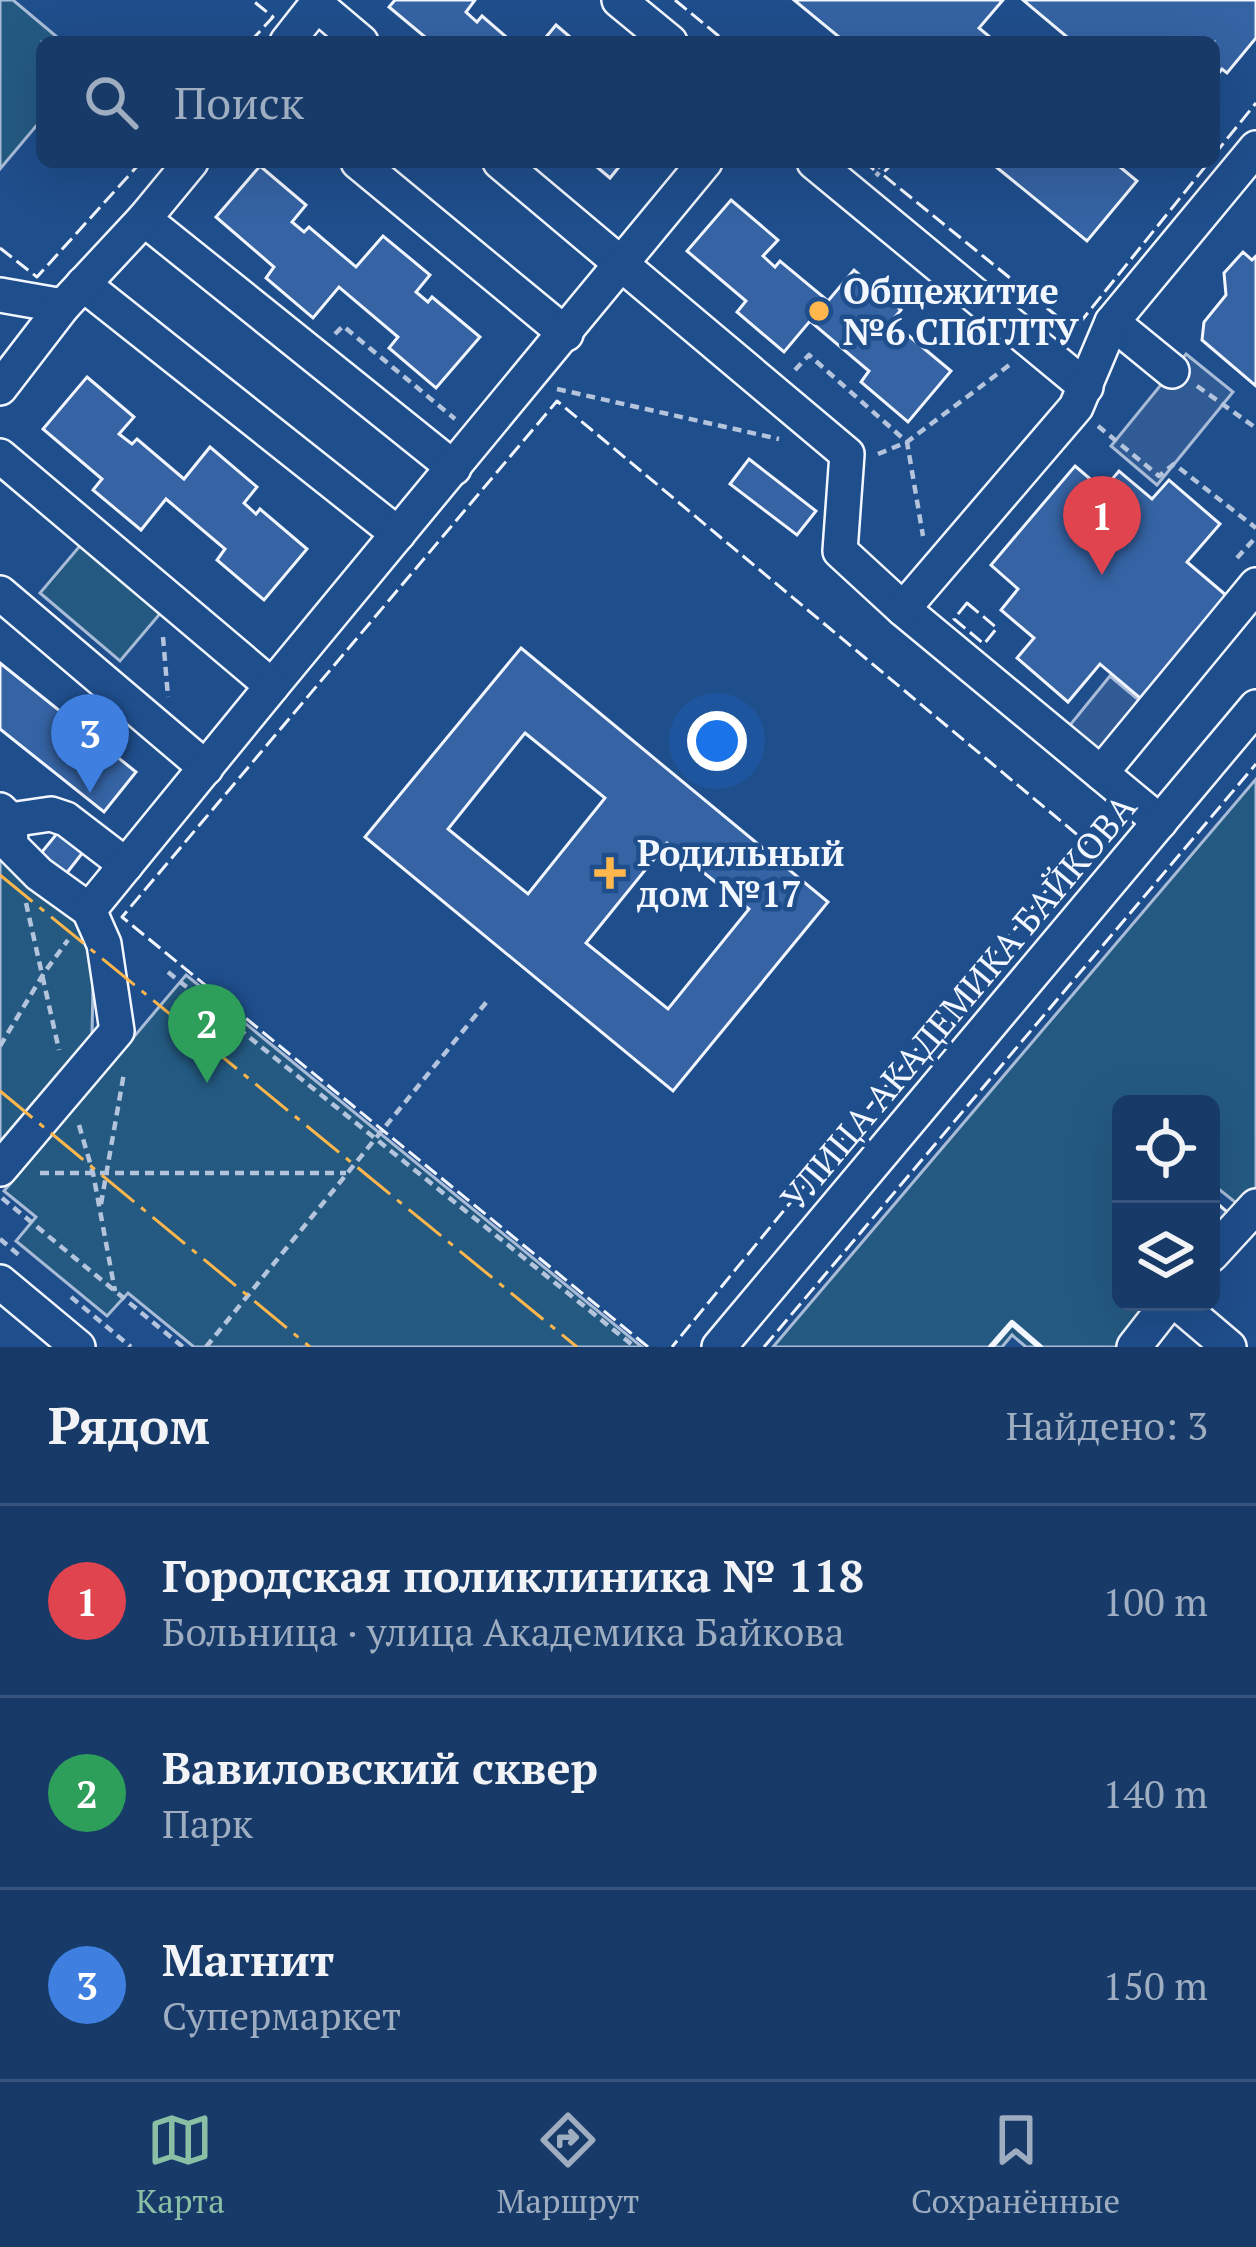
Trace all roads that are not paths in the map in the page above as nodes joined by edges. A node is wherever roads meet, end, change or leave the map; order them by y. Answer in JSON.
{"nodes":[{"id":1,"x":619,"y":0,"type":"edge"},
{"id":2,"x":318,"y":2,"type":"edge"},
{"id":3,"x":292,"y":36,"type":"edge"},
{"id":4,"x":355,"y":36,"type":"edge"},
{"id":5,"x":663,"y":36,"type":"edge"},
{"id":6,"x":1256,"y":148,"type":"edge"},
{"id":7,"x":186,"y":168,"type":"edge"},
{"id":8,"x":365,"y":168,"type":"edge"},
{"id":9,"x":507,"y":168,"type":"edge"},
{"id":10,"x":700,"y":168,"type":"edge"},
{"id":11,"x":821,"y":168,"type":"edge"},
{"id":12,"x":144,"y":218,"type":"junction"},
{"id":13,"x":620,"y":266,"type":"junction"},
{"id":14,"x":0,"y":295,"type":"edge"},
{"id":15,"x":73,"y":295,"type":"junction"},
{"id":16,"x":1112,"y":322,"type":"junction"},
{"id":17,"x":566,"y":334,"type":"junction"},
{"id":18,"x":1172,"y":371,"type":"road end"},
{"id":19,"x":0,"y":388,"type":"edge"},
{"id":20,"x":1081,"y":397,"type":"junction"},
{"id":21,"x":0,"y":456,"type":"edge"},
{"id":22,"x":454,"y":467,"type":"junction"},
{"id":23,"x":398,"y":534,"type":"junction"},
{"id":24,"x":1256,"y":585,"type":"edge"},
{"id":25,"x":0,"y":593,"type":"edge"},
{"id":26,"x":903,"y":609,"type":"junction"},
{"id":27,"x":272,"y":686,"type":"junction"},
{"id":28,"x":1256,"y":707,"type":"edge"},
{"id":29,"x":206,"y":767,"type":"junction"},
{"id":30,"x":1101,"y":773,"type":"junction"},
{"id":31,"x":5,"y":815,"type":"edge"},
{"id":32,"x":1160,"y":821,"type":"junction"},
{"id":33,"x":126,"y":865,"type":"junction"},
{"id":34,"x":89,"y":910,"type":"junction"},
{"id":35,"x":12,"y":1171,"type":"edge"},
{"id":36,"x":1256,"y":1206,"type":"edge"},
{"id":37,"x":1220,"y":1246,"type":"edge"},
{"id":38,"x":0,"y":1282,"type":"edge"},
{"id":39,"x":1165,"y":1311,"type":"edge"},
{"id":40,"x":1184,"y":1311,"type":"edge"},
{"id":41,"x":78,"y":1347,"type":"edge"},
{"id":42,"x":719,"y":1347,"type":"edge"},
{"id":43,"x":1135,"y":1347,"type":"edge"},
{"id":44,"x":1229,"y":1347,"type":"edge"}],
"edges":[{"from":1,"to":5,"type":"street"},
{"from":2,"to":3,"type":"street"},
{"from":2,"to":4,"type":"street"},
{"from":6,"to":16,"type":"street"},
{"from":7,"to":12,"type":"street"},
{"from":8,"to":17,"type":"street"},
{"from":9,"to":13,"type":"street"},
{"from":10,"to":13,"type":"street"},
{"from":11,"to":20,"type":"street"},
{"from":12,"to":15,"type":"street"},
{"from":12,"to":22,"type":"street"},
{"from":13,"to":17,"type":"street"},
{"from":13,"to":26,"type":"street"},
{"from":14,"to":15,"type":"street"},
{"from":15,"to":19,"type":"street"},
{"from":15,"to":23,"type":"street"},
{"from":16,"to":18,"type":"street"},
{"from":16,"to":20,"type":"street"},
{"from":17,"to":22,"type":"street"},
{"from":20,"to":26,"type":"street"},
{"from":21,"to":27,"type":"street"},
{"from":22,"to":23,"type":"street"},
{"from":23,"to":27,"type":"street"},
{"from":24,"to":30,"type":"street"},
{"from":25,"to":29,"type":"street"},
{"from":26,"to":30,"type":"street"},
{"from":27,"to":29,"type":"street"},
{"from":28,"to":32,"type":"street","name":"УЛИЦА АКАДЕМИКА БАЙКОВА"},
{"from":29,"to":33,"type":"street"},
{"from":30,"to":32,"type":"street"},
{"from":31,"to":33,"type":"street"},
{"from":31,"to":34,"type":"street"},
{"from":32,"to":42,"type":"street","name":"УЛИЦА АКАДЕМИКА БАЙКОВА"},
{"from":33,"to":34,"type":"street"},
{"from":34,"to":35,"type":"street"},
{"from":36,"to":37,"type":"street"},
{"from":38,"to":41,"type":"street"},
{"from":39,"to":43,"type":"street"},
{"from":40,"to":44,"type":"street"}]}
